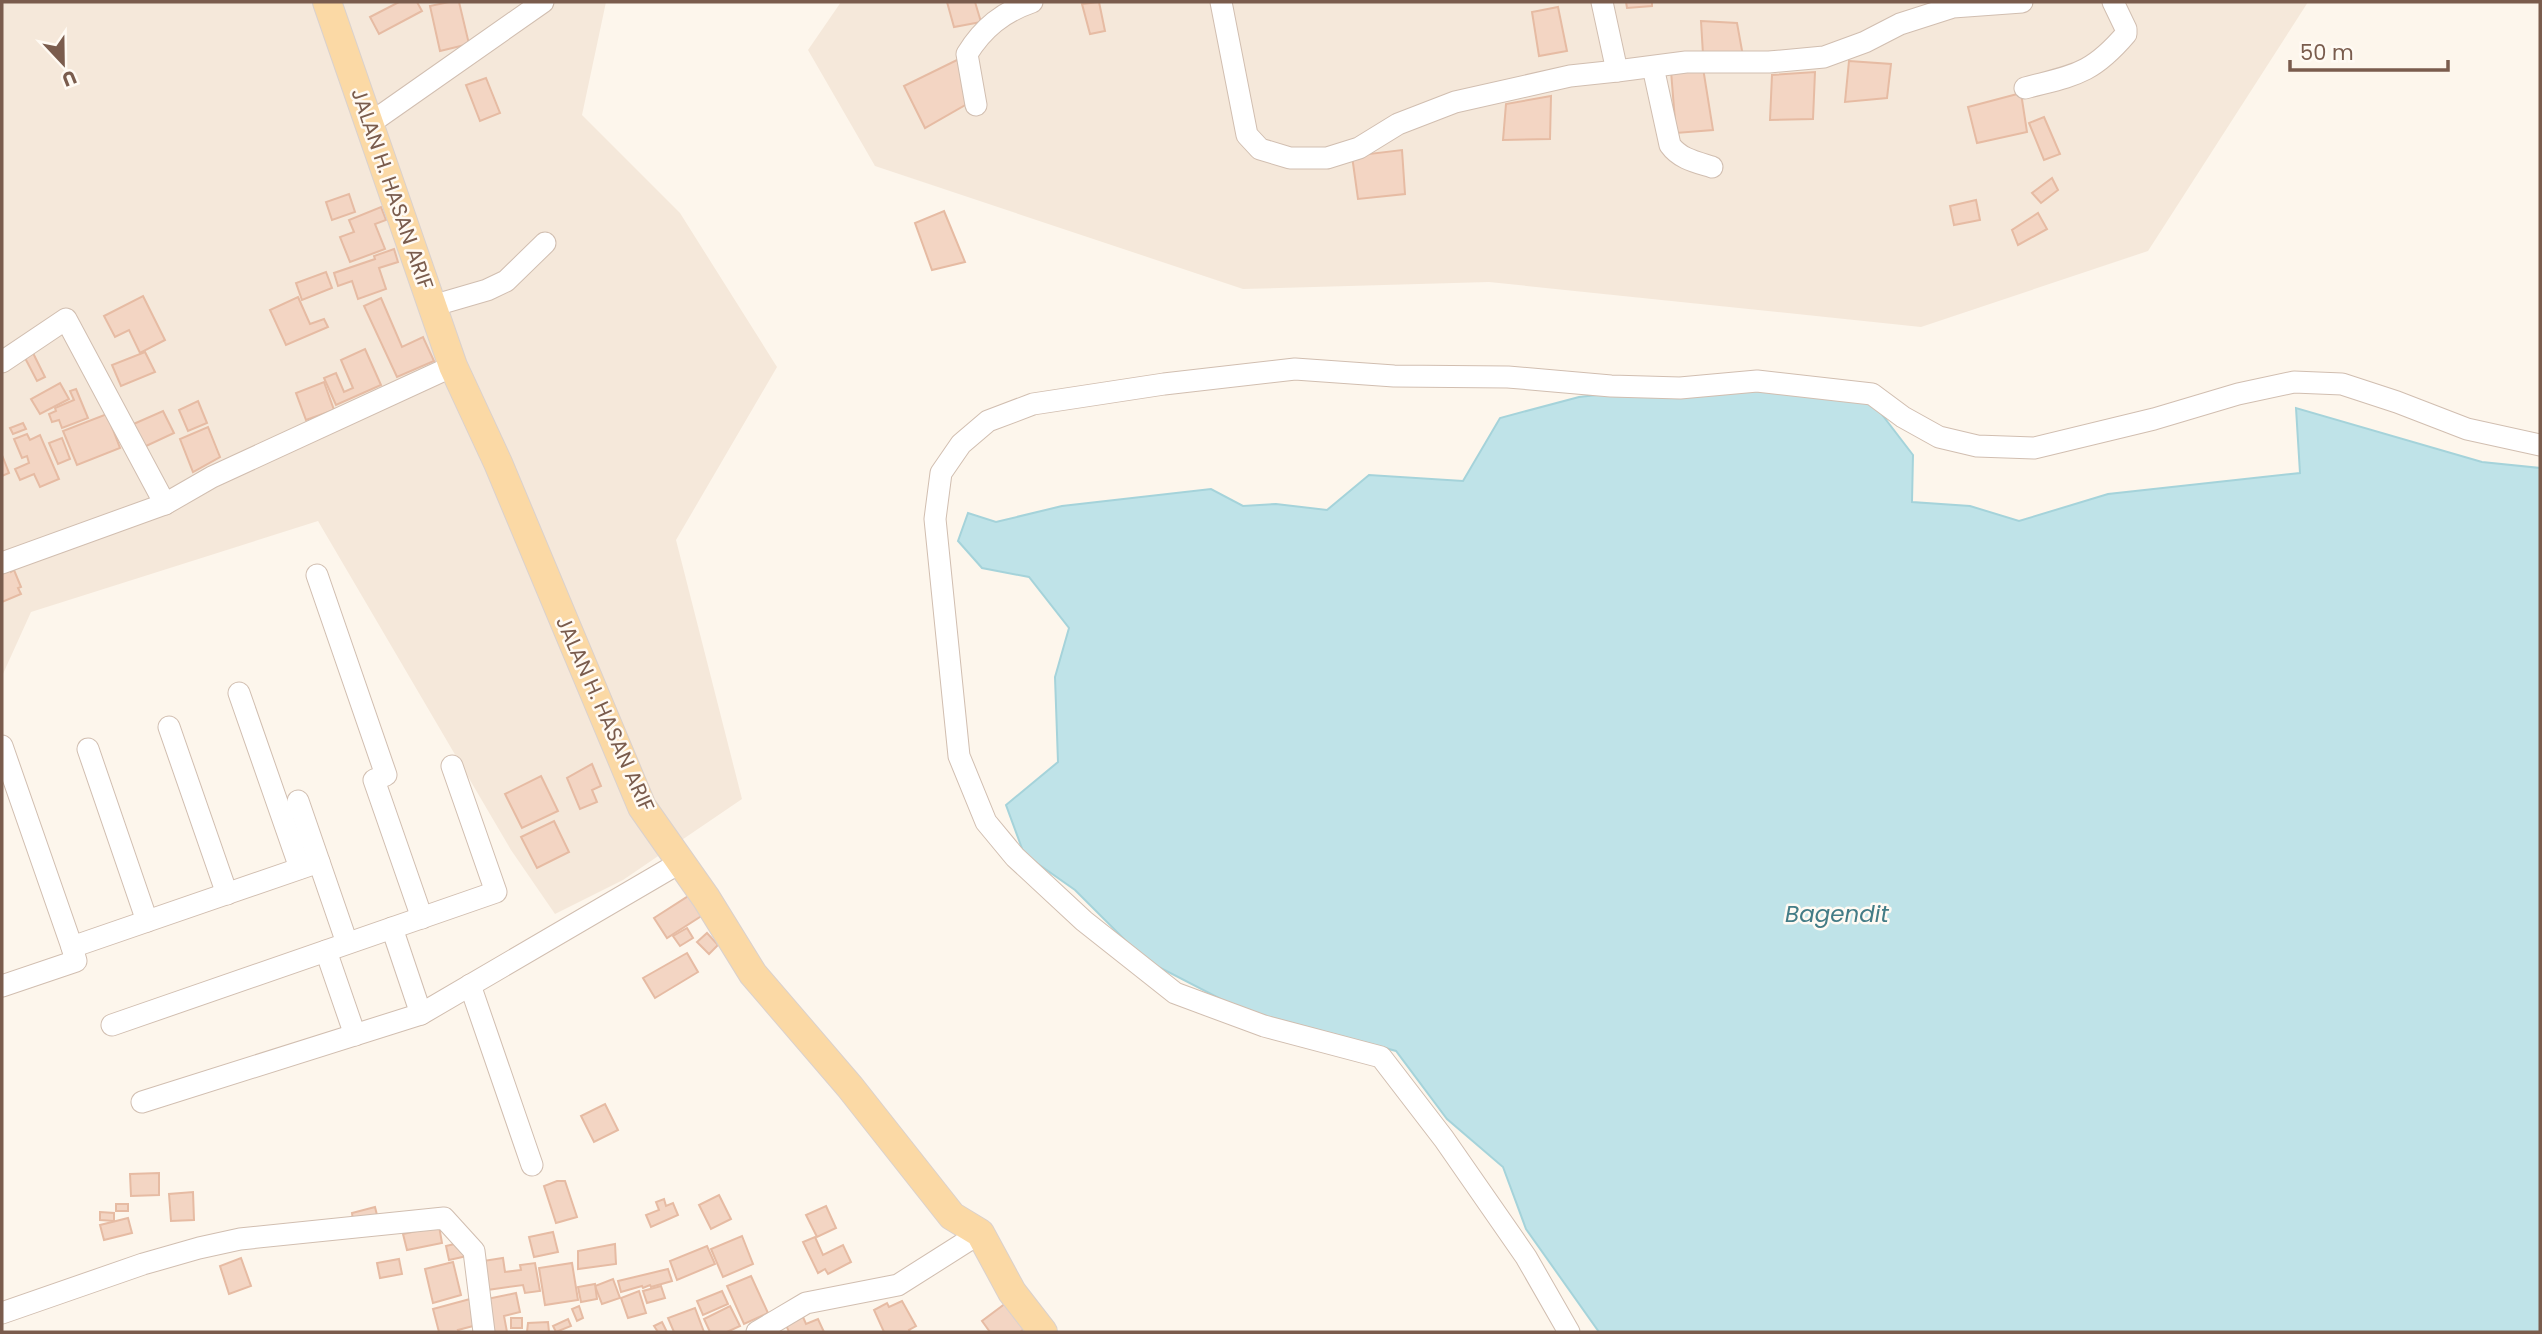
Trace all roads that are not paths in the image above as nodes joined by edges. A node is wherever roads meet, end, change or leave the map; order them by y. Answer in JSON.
{"nodes":[{"id":1,"x":327,"y":2,"type":"edge"},
{"id":2,"x":543,"y":2,"type":"edge"},
{"id":3,"x":1032,"y":2,"type":"edge"},
{"id":4,"x":1220,"y":2,"type":"edge"},
{"id":5,"x":1602,"y":2,"type":"edge"},
{"id":6,"x":2022,"y":2,"type":"edge"},
{"id":7,"x":2113,"y":2,"type":"edge"},
{"id":8,"x":1653,"y":67,"type":"junction"},
{"id":9,"x":1616,"y":71,"type":"junction"},
{"id":10,"x":2025,"y":88,"type":"dead end"},
{"id":11,"x":976,"y":106,"type":"dead end"},
{"id":12,"x":369,"y":124,"type":"junction"},
{"id":13,"x":1712,"y":167,"type":"dead end"},
{"id":14,"x":545,"y":243,"type":"dead end"},
{"id":15,"x":432,"y":306,"type":"junction"},
{"id":16,"x":2,"y":362,"type":"edge"},
{"id":17,"x":453,"y":366,"type":"junction"},
{"id":18,"x":2540,"y":445,"type":"edge"},
{"id":19,"x":165,"y":504,"type":"junction"},
{"id":20,"x":2,"y":561,"type":"edge"},
{"id":21,"x":317,"y":575,"type":"dead end"},
{"id":22,"x":239,"y":693,"type":"dead end"},
{"id":23,"x":169,"y":727,"type":"dead end"},
{"id":24,"x":2,"y":746,"type":"edge"},
{"id":25,"x":88,"y":749,"type":"dead end"},
{"id":26,"x":452,"y":766,"type":"dead end"},
{"id":27,"x":298,"y":801,"type":"dead end"},
{"id":28,"x":681,"y":862,"type":"junction"},
{"id":29,"x":309,"y":865,"type":"junction"},
{"id":30,"x":227,"y":894,"type":"junction"},
{"id":31,"x":422,"y":918,"type":"junction"},
{"id":32,"x":148,"y":921,"type":"junction"},
{"id":33,"x":392,"y":928,"type":"junction"},
{"id":34,"x":347,"y":943,"type":"junction"},
{"id":35,"x":72,"y":947,"type":"junction"},
{"id":36,"x":326,"y":951,"type":"junction"},
{"id":37,"x":470,"y":985,"type":"junction"},
{"id":38,"x":2,"y":986,"type":"edge"},
{"id":39,"x":421,"y":1014,"type":"junction"},
{"id":40,"x":112,"y":1025,"type":"dead end"},
{"id":41,"x":355,"y":1035,"type":"junction"},
{"id":42,"x":142,"y":1102,"type":"dead end"},
{"id":43,"x":532,"y":1165,"type":"dead end"},
{"id":44,"x":980,"y":1233,"type":"junction"},
{"id":45,"x":2,"y":1313,"type":"edge"},
{"id":46,"x":1037,"y":1330,"type":"edge"},
{"id":47,"x":484,"y":1332,"type":"edge"},
{"id":48,"x":757,"y":1332,"type":"edge"},
{"id":49,"x":1569,"y":1332,"type":"edge"}],
"edges":[{"from":1,"to":12,"type":"main road","name":"JALAN H. HASAN ARIF"},
{"from":2,"to":12,"type":"street"},
{"from":3,"to":11,"type":"street"},
{"from":4,"to":9,"type":"street"},
{"from":5,"to":9,"type":"street"},
{"from":6,"to":8,"type":"street"},
{"from":7,"to":10,"type":"street"},
{"from":8,"to":9,"type":"street"},
{"from":8,"to":13,"type":"street"},
{"from":12,"to":15,"type":"main road","name":"JALAN H. HASAN ARIF"},
{"from":14,"to":15,"type":"street"},
{"from":15,"to":17,"type":"main road","name":"JALAN H. HASAN ARIF"},
{"from":16,"to":19,"type":"street"},
{"from":17,"to":19,"type":"street"},
{"from":17,"to":28,"type":"main road","name":"JALAN H. HASAN ARIF"},
{"from":18,"to":49,"type":"street"},
{"from":19,"to":20,"type":"street"},
{"from":21,"to":31,"type":"street"},
{"from":22,"to":29,"type":"street"},
{"from":23,"to":30,"type":"street"},
{"from":24,"to":35,"type":"street"},
{"from":25,"to":32,"type":"street"},
{"from":26,"to":31,"type":"street"},
{"from":27,"to":29,"type":"street"},
{"from":28,"to":37,"type":"street"},
{"from":28,"to":44,"type":"main road","name":"JALAN H. HASAN ARIF"},
{"from":29,"to":30,"type":"street"},
{"from":29,"to":34,"type":"street"},
{"from":30,"to":32,"type":"street"},
{"from":31,"to":33,"type":"street"},
{"from":32,"to":35,"type":"street"},
{"from":33,"to":34,"type":"street"},
{"from":33,"to":39,"type":"street"},
{"from":34,"to":36,"type":"street"},
{"from":35,"to":38,"type":"street"},
{"from":36,"to":40,"type":"street"},
{"from":36,"to":41,"type":"street"},
{"from":37,"to":39,"type":"street"},
{"from":37,"to":43,"type":"street"},
{"from":39,"to":41,"type":"street"},
{"from":41,"to":42,"type":"street"},
{"from":44,"to":46,"type":"main road","name":"JALAN H. HASAN ARIF"},
{"from":44,"to":48,"type":"street"},
{"from":45,"to":47,"type":"street"}]}
